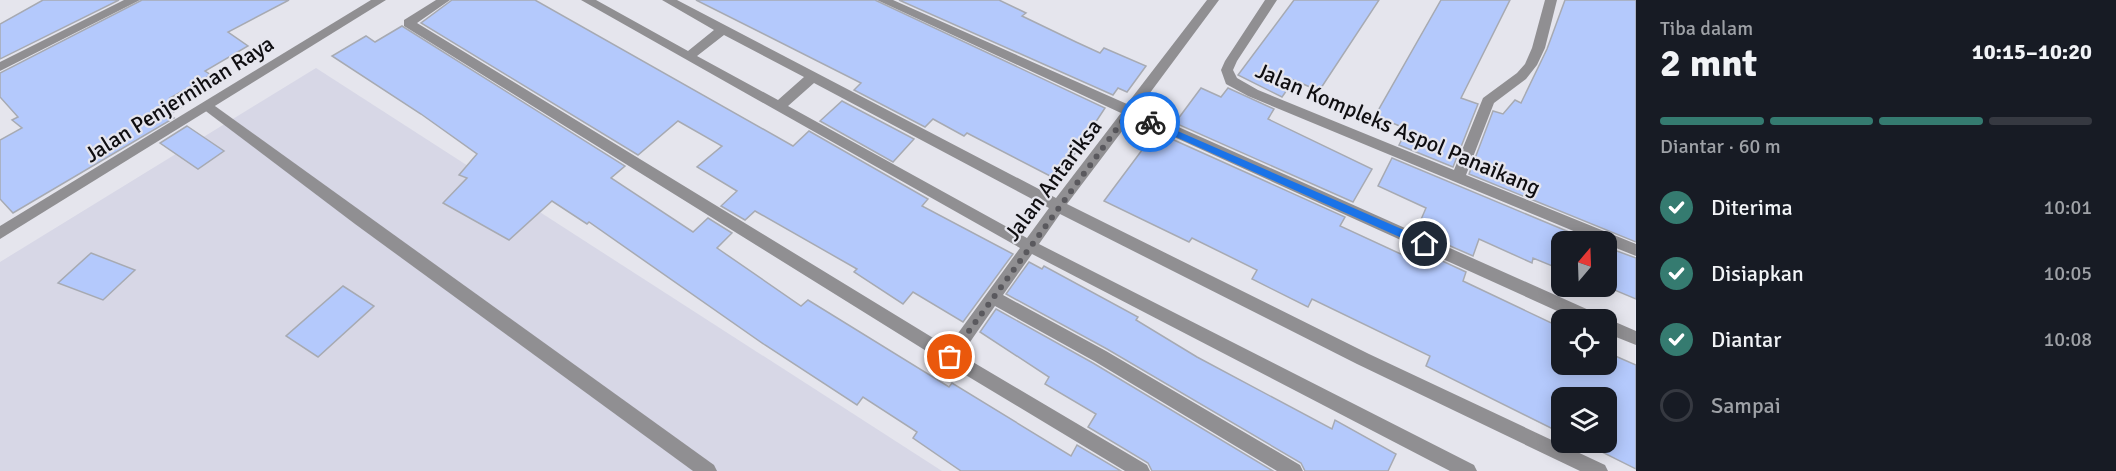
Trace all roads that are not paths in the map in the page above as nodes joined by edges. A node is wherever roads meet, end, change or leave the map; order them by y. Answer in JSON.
{"nodes":[{"id":1,"x":134,"y":0,"type":"edge"},
{"id":2,"x":380,"y":0,"type":"edge"},
{"id":3,"x":444,"y":0,"type":"edge"},
{"id":4,"x":587,"y":0,"type":"edge"},
{"id":5,"x":668,"y":0,"type":"edge"},
{"id":6,"x":883,"y":0,"type":"edge"},
{"id":7,"x":1213,"y":0,"type":"edge"},
{"id":8,"x":1271,"y":0,"type":"edge"},
{"id":9,"x":1551,"y":0,"type":"edge"},
{"id":10,"x":723,"y":29,"type":"junction"},
{"id":11,"x":689,"y":56,"type":"junction"},
{"id":12,"x":0,"y":67,"type":"edge"},
{"id":13,"x":814,"y":76,"type":"junction"},
{"id":14,"x":208,"y":106,"type":"junction"},
{"id":15,"x":780,"y":106,"type":"junction"},
{"id":16,"x":1129,"y":112,"type":"junction"},
{"id":17,"x":1458,"y":178,"type":"junction"},
{"id":18,"x":1058,"y":206,"type":"junction"},
{"id":19,"x":0,"y":233,"type":"edge"},
{"id":20,"x":1029,"y":246,"type":"junction"},
{"id":21,"x":1636,"y":250,"type":"edge"},
{"id":22,"x":993,"y":297,"type":"junction"},
{"id":23,"x":1569,"y":309,"type":"edge"},
{"id":24,"x":1617,"y":330,"type":"edge"},
{"id":25,"x":1636,"y":338,"type":"edge"},
{"id":26,"x":950,"y":357,"type":"junction"},
{"id":27,"x":708,"y":471,"type":"edge"},
{"id":28,"x":1142,"y":471,"type":"edge"},
{"id":29,"x":1294,"y":471,"type":"edge"},
{"id":30,"x":1468,"y":471,"type":"edge"},
{"id":31,"x":1599,"y":471,"type":"edge"}],
"edges":[{"from":1,"to":12,"type":"street"},
{"from":2,"to":14,"type":"street","name":"Jalan Penjernihan Raya"},
{"from":3,"to":26,"type":"street"},
{"from":4,"to":11,"type":"street"},
{"from":5,"to":10,"type":"street"},
{"from":6,"to":16,"type":"street"},
{"from":7,"to":16,"type":"street","name":"Jalan Antariksa"},
{"from":8,"to":17,"type":"street","name":"Jalan Kompleks Aspol Panaikang"},
{"from":9,"to":17,"type":"street"},
{"from":10,"to":11,"type":"street"},
{"from":10,"to":13,"type":"street"},
{"from":11,"to":15,"type":"street"},
{"from":13,"to":15,"type":"street"},
{"from":13,"to":18,"type":"street"},
{"from":14,"to":19,"type":"street","name":"Jalan Penjernihan Raya"},
{"from":14,"to":27,"type":"street"},
{"from":15,"to":20,"type":"street"},
{"from":16,"to":18,"type":"street","name":"Jalan Antariksa"},
{"from":16,"to":23,"type":"street"},
{"from":17,"to":21,"type":"street","name":"Jalan Kompleks Aspol Panaikang"},
{"from":18,"to":20,"type":"street","name":"Jalan Antariksa"},
{"from":18,"to":31,"type":"street"},
{"from":20,"to":22,"type":"street","name":"Jalan Antariksa"},
{"from":20,"to":30,"type":"street"},
{"from":22,"to":26,"type":"street","name":"Jalan Antariksa"},
{"from":22,"to":29,"type":"street"},
{"from":24,"to":25,"type":"street"},
{"from":26,"to":28,"type":"street"}]}
